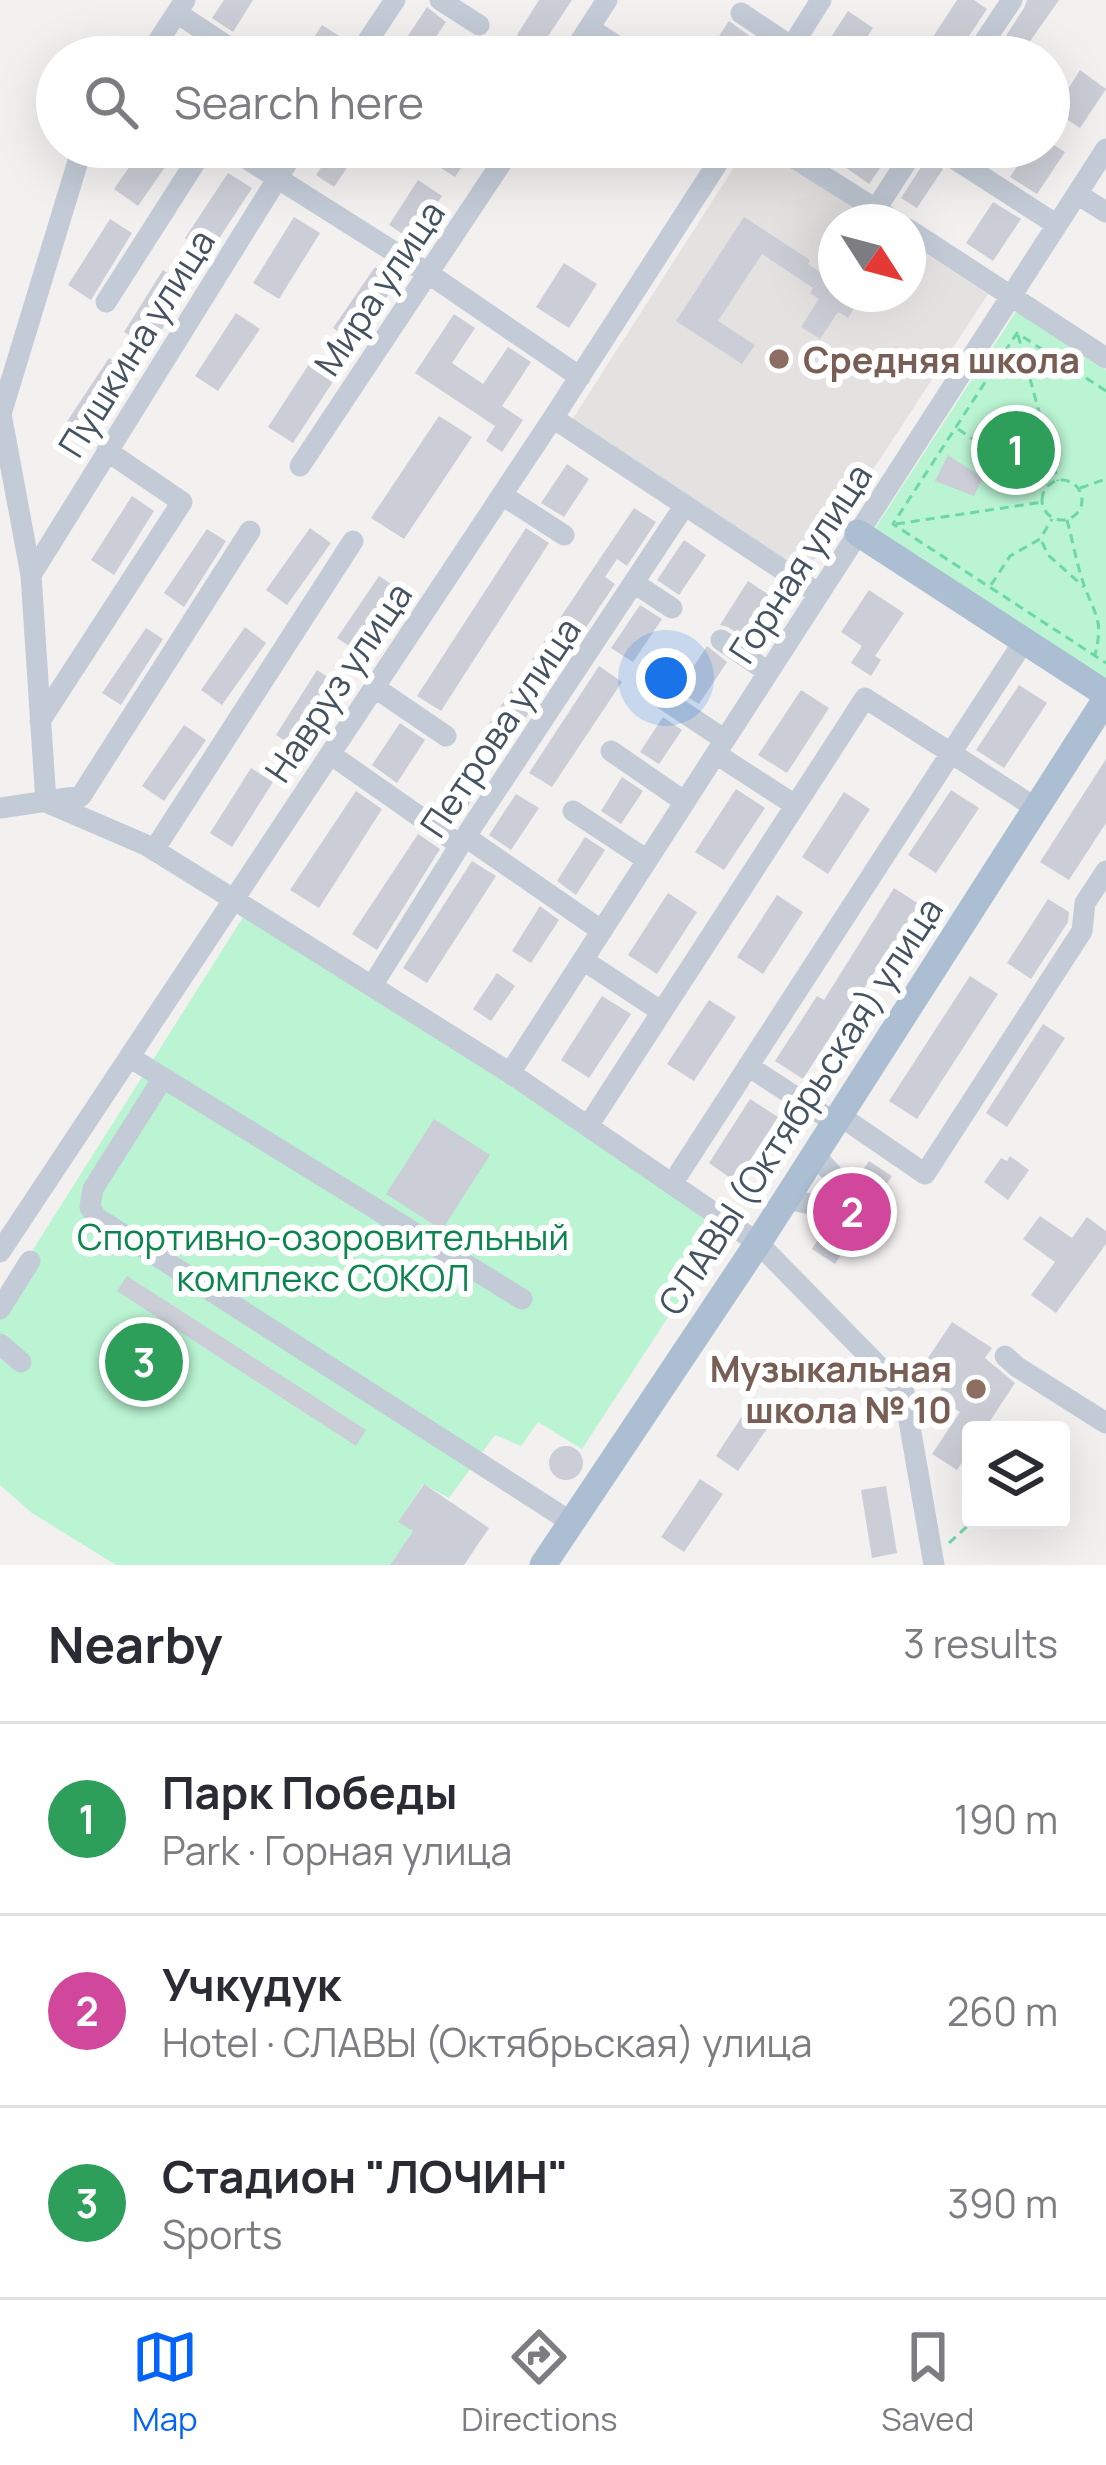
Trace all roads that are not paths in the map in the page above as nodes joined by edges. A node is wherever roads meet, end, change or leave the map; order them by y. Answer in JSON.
{"nodes":[{"id":1,"x":395,"y":0,"type":"edge"},
{"id":2,"x":440,"y":0,"type":"edge"},
{"id":3,"x":579,"y":0,"type":"edge"},
{"id":4,"x":821,"y":0,"type":"edge"},
{"id":5,"x":1012,"y":0,"type":"edge"},
{"id":6,"x":181,"y":7,"type":"edge"},
{"id":7,"x":741,"y":13,"type":"dead end"},
{"id":8,"x":598,"y":14,"type":"edge"},
{"id":9,"x":479,"y":25,"type":"dead end"},
{"id":10,"x":162,"y":36,"type":"edge"},
{"id":11,"x":215,"y":36,"type":"edge"},
{"id":12,"x":377,"y":36,"type":"edge"},
{"id":13,"x":769,"y":36,"type":"edge"},
{"id":14,"x":798,"y":36,"type":"edge"},
{"id":15,"x":988,"y":36,"type":"edge"},
{"id":16,"x":1106,"y":149,"type":"edge"},
{"id":17,"x":76,"y":168,"type":"edge"},
{"id":18,"x":192,"y":168,"type":"edge"},
{"id":19,"x":261,"y":168,"type":"edge"},
{"id":20,"x":284,"y":168,"type":"edge"},
{"id":21,"x":498,"y":168,"type":"edge"},
{"id":22,"x":714,"y":168,"type":"edge"},
{"id":23,"x":811,"y":168,"type":"edge"},
{"id":24,"x":902,"y":168,"type":"edge"},
{"id":25,"x":969,"y":168,"type":"edge"},
{"id":26,"x":277,"y":178,"type":"junction"},
{"id":27,"x":1077,"y":194,"type":"junction"},
{"id":28,"x":868,"y":204,"type":"edge"},
{"id":29,"x":879,"y":204,"type":"edge"},
{"id":30,"x":1106,"y":212,"type":"edge"},
{"id":31,"x":1057,"y":225,"type":"junction"},
{"id":32,"x":926,"y":240,"type":"edge"},
{"id":33,"x":429,"y":274,"type":"junction"},
{"id":34,"x":1012,"y":295,"type":"junction"},
{"id":35,"x":106,"y":302,"type":"dead end"},
{"id":36,"x":1106,"y":329,"type":"edge"},
{"id":37,"x":1100,"y":353,"type":"edge"},
{"id":38,"x":580,"y":376,"type":"junction"},
{"id":39,"x":553,"y":418,"type":"junction"},
{"id":40,"x":107,"y":451,"type":"junction"},
{"id":41,"x":300,"y":466,"type":"dead end"},
{"id":42,"x":502,"y":495,"type":"junction"},
{"id":43,"x":685,"y":505,"type":"junction"},
{"id":44,"x":250,"y":531,"type":"dead end"},
{"id":45,"x":858,"y":533,"type":"junction"},
{"id":46,"x":564,"y":536,"type":"dead end"},
{"id":47,"x":353,"y":541,"type":"dead end"},
{"id":48,"x":31,"y":575,"type":"junction"},
{"id":49,"x":634,"y":583,"type":"junction"},
{"id":50,"x":819,"y":593,"type":"junction"},
{"id":51,"x":672,"y":608,"type":"dead end"},
{"id":52,"x":721,"y":640,"type":"dead end"},
{"id":53,"x":1024,"y":641,"type":"junction"},
{"id":54,"x":768,"y":672,"type":"junction"},
{"id":55,"x":374,"y":687,"type":"junction"},
{"id":56,"x":653,"y":692,"type":"dead end"},
{"id":57,"x":1106,"y":696,"type":"edge"},
{"id":58,"x":40,"y":721,"type":"junction"},
{"id":59,"x":446,"y":736,"type":"dead end"},
{"id":60,"x":720,"y":747,"type":"junction"},
{"id":61,"x":611,"y":751,"type":"dead end"},
{"id":62,"x":330,"y":754,"type":"junction"},
{"id":63,"x":951,"y":754,"type":"junction"},
{"id":64,"x":46,"y":802,"type":"junction"},
{"id":65,"x":685,"y":802,"type":"junction"},
{"id":66,"x":795,"y":806,"type":"junction"},
{"id":67,"x":1034,"y":807,"type":"junction"},
{"id":68,"x":0,"y":808,"type":"edge"},
{"id":69,"x":572,"y":811,"type":"dead end"},
{"id":70,"x":463,"y":841,"type":"junction"},
{"id":71,"x":154,"y":850,"type":"junction"},
{"id":72,"x":647,"y":860,"type":"junction"},
{"id":73,"x":1106,"y":871,"type":"edge"},
{"id":74,"x":233,"y":899,"type":"junction"},
{"id":75,"x":602,"y":931,"type":"junction"},
{"id":76,"x":583,"y":960,"type":"junction"},
{"id":77,"x":372,"y":986,"type":"junction"},
{"id":78,"x":662,"y":1012,"type":"junction"},
{"id":79,"x":131,"y":1058,"type":"junction"},
{"id":80,"x":748,"y":1066,"type":"junction"},
{"id":81,"x":510,"y":1073,"type":"junction"},
{"id":82,"x":163,"y":1078,"type":"junction"},
{"id":83,"x":837,"y":1118,"type":"junction"},
{"id":84,"x":588,"y":1126,"type":"junction"},
{"id":85,"x":814,"y":1154,"type":"junction"},
{"id":86,"x":672,"y":1184,"type":"junction"},
{"id":87,"x":785,"y":1199,"type":"junction"},
{"id":88,"x":758,"y":1243,"type":"junction"},
{"id":89,"x":0,"y":1252,"type":"edge"},
{"id":90,"x":30,"y":1261,"type":"dead end"},
{"id":91,"x":522,"y":1299,"type":"dead end"},
{"id":92,"x":0,"y":1309,"type":"edge"},
{"id":93,"x":0,"y":1344,"type":"edge"},
{"id":94,"x":1005,"y":1356,"type":"dead end"},
{"id":95,"x":21,"y":1361,"type":"dead end"},
{"id":96,"x":1106,"y":1423,"type":"edge"},
{"id":97,"x":571,"y":1522,"type":"junction"},
{"id":98,"x":547,"y":1560,"type":"edge"},
{"id":99,"x":934,"y":1565,"type":"edge"}],
"edges":[{"from":1,"to":12,"type":"street"},
{"from":2,"to":9,"type":"street"},
{"from":3,"to":8,"type":"street"},
{"from":4,"to":14,"type":"street"},
{"from":5,"to":15,"type":"street"},
{"from":6,"to":10,"type":"street"},
{"from":6,"to":11,"type":"street"},
{"from":7,"to":13,"type":"street"},
{"from":16,"to":27,"type":"street","name":"Горная улица"},
{"from":17,"to":48,"type":"street"},
{"from":18,"to":35,"type":"street"},
{"from":19,"to":26,"type":"street"},
{"from":20,"to":26,"type":"street","name":"Пушкина улица"},
{"from":21,"to":33,"type":"street","name":"Мира улица"},
{"from":22,"to":38,"type":"street","name":"Навруз улица"},
{"from":23,"to":28,"type":"street"},
{"from":24,"to":29,"type":"street"},
{"from":25,"to":31,"type":"street"},
{"from":26,"to":33,"type":"street"},
{"from":26,"to":40,"type":"street","name":"Пушкина улица"},
{"from":27,"to":30,"type":"street"},
{"from":27,"to":31,"type":"street","name":"Горная улица"},
{"from":31,"to":34,"type":"street","name":"Горная улица"},
{"from":32,"to":34,"type":"street"},
{"from":33,"to":38,"type":"street"},
{"from":33,"to":41,"type":"street","name":"Мира улица"},
{"from":34,"to":37,"type":"street"},
{"from":34,"to":45,"type":"street","name":"Горная улица"},
{"from":36,"to":37,"type":"street"},
{"from":38,"to":39,"type":"street","name":"Навруз улица"},
{"from":39,"to":42,"type":"street","name":"Навруз улица"},
{"from":39,"to":43,"type":"street"},
{"from":40,"to":48,"type":"street","name":"Пушкина улица"},
{"from":40,"to":58,"type":"street"},
{"from":42,"to":46,"type":"street"},
{"from":42,"to":55,"type":"street","name":"Навруз улица"},
{"from":43,"to":49,"type":"street","name":"Петрова улица"},
{"from":43,"to":50,"type":"street"},
{"from":44,"to":64,"type":"street"},
{"from":45,"to":50,"type":"street","name":"Горная улица"},
{"from":45,"to":53,"type":"main road"},
{"from":47,"to":71,"type":"street"},
{"from":48,"to":58,"type":"street"},
{"from":49,"to":51,"type":"street"},
{"from":49,"to":70,"type":"street","name":"Петрова улица"},
{"from":50,"to":54,"type":"street","name":"Горная улица"},
{"from":52,"to":54,"type":"street"},
{"from":53,"to":57,"type":"main road"},
{"from":53,"to":63,"type":"street"},
{"from":54,"to":60,"type":"street","name":"Горная улица"},
{"from":55,"to":59,"type":"street"},
{"from":55,"to":62,"type":"street","name":"Навруз улица"},
{"from":56,"to":60,"type":"street"},
{"from":57,"to":67,"type":"main road","name":"СЛАВЫ (Октябрьская) улица"},
{"from":58,"to":64,"type":"street"},
{"from":60,"to":65,"type":"street","name":"Горная улица"},
{"from":60,"to":66,"type":"street"},
{"from":61,"to":65,"type":"street"},
{"from":62,"to":70,"type":"street"},
{"from":62,"to":74,"type":"street","name":"Навруз улица"},
{"from":63,"to":66,"type":"street"},
{"from":63,"to":67,"type":"street"},
{"from":63,"to":80,"type":"street"},
{"from":64,"to":68,"type":"street"},
{"from":64,"to":71,"type":"street"},
{"from":65,"to":72,"type":"street","name":"Горная улица"},
{"from":66,"to":78,"type":"street"},
{"from":67,"to":83,"type":"main road","name":"СЛАВЫ (Октябрьская) улица"},
{"from":69,"to":72,"type":"street"},
{"from":70,"to":75,"type":"street"},
{"from":70,"to":77,"type":"street","name":"Петрова улица"},
{"from":71,"to":74,"type":"street"},
{"from":72,"to":75,"type":"street","name":"Горная улица"},
{"from":73,"to":83,"type":"street"},
{"from":74,"to":77,"type":"street"},
{"from":74,"to":79,"type":"street","name":"Навруз улица"},
{"from":75,"to":76,"type":"street","name":"Горная улица"},
{"from":76,"to":78,"type":"street"},
{"from":76,"to":81,"type":"street","name":"Горная улица"},
{"from":77,"to":81,"type":"street"},
{"from":78,"to":84,"type":"street"},
{"from":79,"to":82,"type":"street"},
{"from":79,"to":89,"type":"street","name":"Навруз улица"},
{"from":80,"to":83,"type":"street"},
{"from":80,"to":86,"type":"street"},
{"from":81,"to":84,"type":"street"},
{"from":82,"to":91,"type":"street"},
{"from":82,"to":97,"type":"street"},
{"from":83,"to":85,"type":"main road","name":"СЛАВЫ (Октябрьская) улица"},
{"from":84,"to":86,"type":"street"},
{"from":85,"to":87,"type":"main road","name":"СЛАВЫ (Октябрьская) улица"},
{"from":85,"to":87,"type":"street"},
{"from":86,"to":88,"type":"street"},
{"from":87,"to":88,"type":"main road","name":"СЛАВЫ (Октябрьская) улица"},
{"from":88,"to":97,"type":"main road","name":"СЛАВЫ (Октябрьская) улица"},
{"from":88,"to":99,"type":"street"},
{"from":90,"to":92,"type":"street"},
{"from":93,"to":95,"type":"street"},
{"from":94,"to":96,"type":"street"},
{"from":97,"to":98,"type":"main road","name":"СЛАВЫ (Октябрьская) улица"}]}
